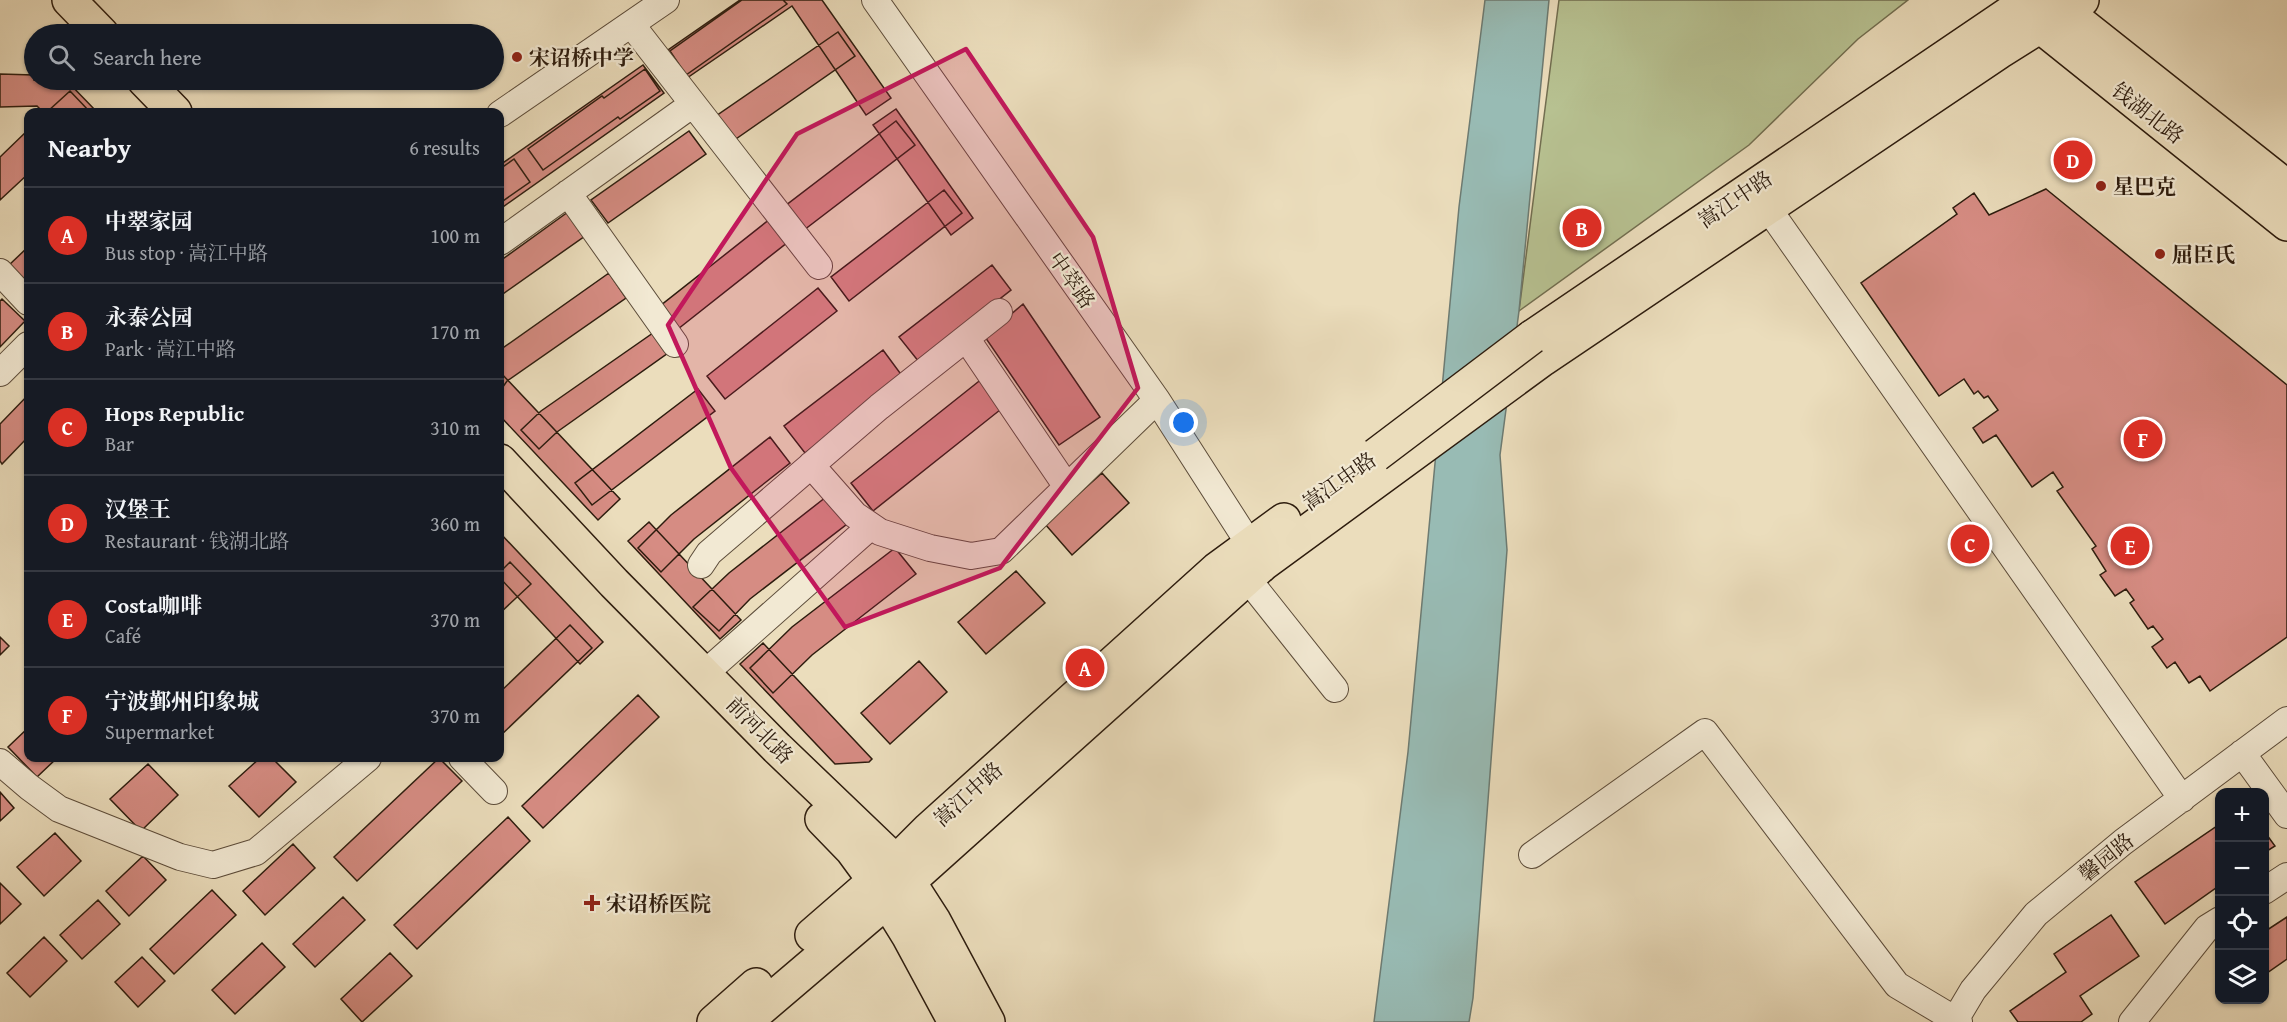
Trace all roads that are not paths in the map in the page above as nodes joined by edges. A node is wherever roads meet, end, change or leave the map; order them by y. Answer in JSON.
{"nodes":[{"id":1,"x":53,"y":0,"type":"edge"},
{"id":2,"x":69,"y":0,"type":"edge"},
{"id":3,"x":666,"y":0,"type":"edge"},
{"id":4,"x":875,"y":0,"type":"edge"},
{"id":5,"x":2042,"y":6,"type":"edge"},
{"id":6,"x":76,"y":24,"type":"edge"},
{"id":7,"x":92,"y":24,"type":"edge"},
{"id":8,"x":630,"y":24,"type":"junction"},
{"id":9,"x":137,"y":90,"type":"edge"},
{"id":10,"x":154,"y":90,"type":"edge"},
{"id":11,"x":693,"y":104,"type":"junction"},
{"id":12,"x":154,"y":108,"type":"edge"},
{"id":13,"x":171,"y":108,"type":"edge"},
{"id":14,"x":504,"y":111,"type":"edge"},
{"id":15,"x":2287,"y":187,"type":"edge"},
{"id":16,"x":568,"y":193,"type":"junction"},
{"id":17,"x":1761,"y":197,"type":"junction"},
{"id":18,"x":2287,"y":224,"type":"edge"},
{"id":19,"x":504,"y":239,"type":"edge"},
{"id":20,"x":819,"y":266,"type":"dead end"},
{"id":21,"x":0,"y":272,"type":"edge"},
{"id":22,"x":24,"y":298,"type":"edge"},
{"id":23,"x":999,"y":312,"type":"dead end"},
{"id":24,"x":966,"y":338,"type":"junction"},
{"id":25,"x":675,"y":344,"type":"dead end"},
{"id":26,"x":24,"y":349,"type":"edge"},
{"id":27,"x":0,"y":373,"type":"edge"},
{"id":28,"x":1157,"y":400,"type":"junction"},
{"id":29,"x":504,"y":465,"type":"edge"},
{"id":30,"x":811,"y":465,"type":"junction"},
{"id":31,"x":504,"y":487,"type":"edge"},
{"id":32,"x":1067,"y":487,"type":"junction"},
{"id":33,"x":871,"y":526,"type":"junction"},
{"id":34,"x":1252,"y":562,"type":"junction"},
{"id":35,"x":701,"y":565,"type":"dead end"},
{"id":36,"x":704,"y":674,"type":"junction"},
{"id":37,"x":1335,"y":689,"type":"dead end"},
{"id":38,"x":2287,"y":720,"type":"edge"},
{"id":39,"x":2242,"y":753,"type":"junction"},
{"id":40,"x":0,"y":762,"type":"edge"},
{"id":41,"x":363,"y":762,"type":"edge"},
{"id":42,"x":466,"y":762,"type":"edge"},
{"id":43,"x":494,"y":791,"type":"dead end"},
{"id":44,"x":2182,"y":799,"type":"junction"},
{"id":45,"x":2287,"y":815,"type":"edge"},
{"id":46,"x":1532,"y":855,"type":"dead end"},
{"id":47,"x":2287,"y":876,"type":"edge"},
{"id":48,"x":891,"y":881,"type":"junction"},
{"id":49,"x":2269,"y":888,"type":"edge"},
{"id":50,"x":2215,"y":923,"type":"edge"},
{"id":51,"x":1956,"y":1021,"type":"edge"},
{"id":52,"x":714,"y":1022,"type":"edge"},
{"id":53,"x":745,"y":1022,"type":"edge"},
{"id":54,"x":955,"y":1022,"type":"edge"},
{"id":55,"x":988,"y":1022,"type":"edge"},
{"id":56,"x":2132,"y":1022,"type":"edge"}],
"edges":[{"from":1,"to":6,"type":"main road"},
{"from":2,"to":7,"type":"main road"},
{"from":3,"to":8,"type":"street"},
{"from":4,"to":28,"type":"street","name":"中萃路"},
{"from":5,"to":15,"type":"main road","name":"钱湖北路"},
{"from":5,"to":17,"type":"main road","name":"嵩江中路"},
{"from":5,"to":18,"type":"main road","name":"钱湖北路"},
{"from":8,"to":11,"type":"street"},
{"from":8,"to":14,"type":"street"},
{"from":9,"to":12,"type":"main road"},
{"from":10,"to":13,"type":"main road"},
{"from":11,"to":16,"type":"street"},
{"from":11,"to":20,"type":"street"},
{"from":16,"to":19,"type":"street"},
{"from":16,"to":25,"type":"street"},
{"from":17,"to":34,"type":"main road","name":"嵩江中路","bridge":true},
{"from":17,"to":44,"type":"street"},
{"from":21,"to":22,"type":"street"},
{"from":23,"to":24,"type":"street"},
{"from":24,"to":30,"type":"street"},
{"from":24,"to":32,"type":"street"},
{"from":26,"to":27,"type":"street"},
{"from":28,"to":32,"type":"street"},
{"from":28,"to":34,"type":"street","name":"中萃路"},
{"from":29,"to":36,"type":"main road","name":"前河北路"},
{"from":30,"to":33,"type":"street"},
{"from":30,"to":35,"type":"street"},
{"from":31,"to":48,"type":"main road","name":"前河北路"},
{"from":32,"to":33,"type":"street"},
{"from":33,"to":36,"type":"street"},
{"from":34,"to":37,"type":"street","name":"中萃路"},
{"from":34,"to":48,"type":"main road","name":"嵩江中路"},
{"from":36,"to":48,"type":"main road","name":"前河北路"},
{"from":38,"to":39,"type":"street","name":"馨园路"},
{"from":39,"to":44,"type":"street","name":"馨园路"},
{"from":39,"to":45,"type":"street"},
{"from":40,"to":41,"type":"street"},
{"from":42,"to":43,"type":"street"},
{"from":44,"to":51,"type":"street","name":"馨园路"},
{"from":46,"to":51,"type":"street"},
{"from":47,"to":49,"type":"street"},
{"from":48,"to":52,"type":"main road","name":"嵩江中路"},
{"from":48,"to":53,"type":"main road","name":"嵩江中路"},
{"from":48,"to":54,"type":"main road","name":"前河北路"},
{"from":48,"to":55,"type":"main road","name":"前河北路"},
{"from":50,"to":56,"type":"street"}]}
